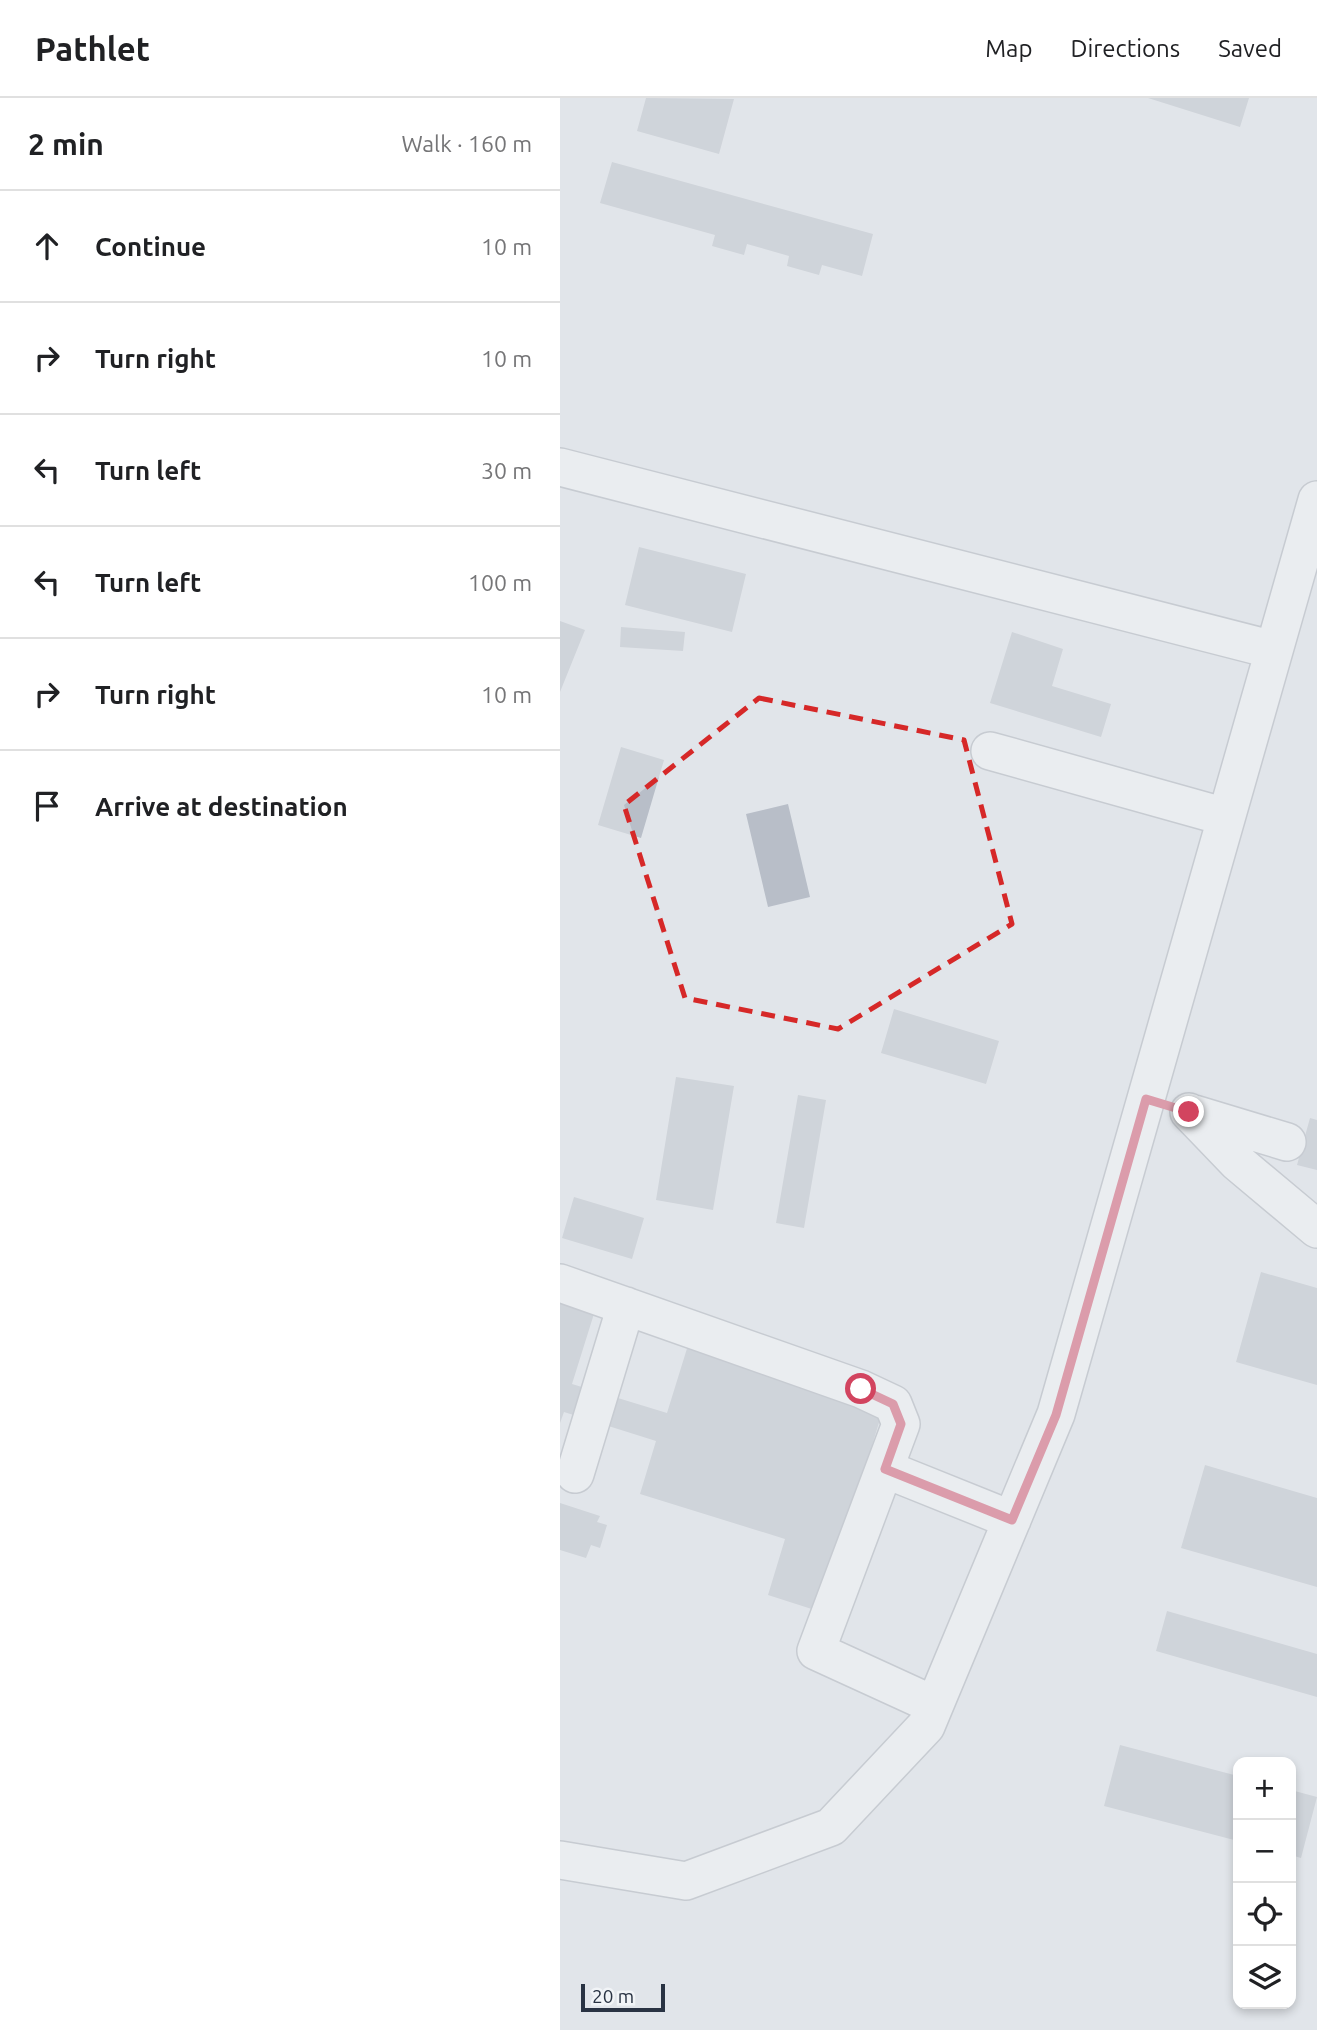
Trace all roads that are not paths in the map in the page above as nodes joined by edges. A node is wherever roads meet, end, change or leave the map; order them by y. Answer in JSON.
{"nodes":[{"id":1,"x":560,"y":467,"type":"edge"},
{"id":2,"x":1317,"y":500,"type":"edge"},
{"id":3,"x":1274,"y":650,"type":"junction"},
{"id":4,"x":990,"y":751,"type":"dead end"},
{"id":5,"x":1226,"y":817,"type":"junction"},
{"id":6,"x":1146,"y":1099,"type":"junction"},
{"id":7,"x":1189,"y":1112,"type":"junction"},
{"id":8,"x":1287,"y":1142,"type":"dead end"},
{"id":9,"x":1317,"y":1229,"type":"edge"},
{"id":10,"x":560,"y":1283,"type":"edge"},
{"id":11,"x":626,"y":1306,"type":"junction"},
{"id":12,"x":885,"y":1469,"type":"junction"},
{"id":13,"x":575,"y":1474,"type":"dead end"},
{"id":14,"x":1012,"y":1520,"type":"junction"},
{"id":15,"x":934,"y":1705,"type":"junction"},
{"id":16,"x":560,"y":1860,"type":"edge"}],
"edges":[{"from":1,"to":3,"type":"lane"},
{"from":2,"to":3,"type":"lane"},
{"from":3,"to":5,"type":"lane"},
{"from":4,"to":5,"type":"lane"},
{"from":5,"to":6,"type":"lane"},
{"from":6,"to":7,"type":"lane"},
{"from":6,"to":14,"type":"lane"},
{"from":7,"to":8,"type":"lane"},
{"from":7,"to":9,"type":"lane"},
{"from":10,"to":11,"type":"lane"},
{"from":11,"to":12,"type":"lane"},
{"from":11,"to":13,"type":"lane"},
{"from":12,"to":14,"type":"lane"},
{"from":12,"to":15,"type":"lane"},
{"from":14,"to":15,"type":"lane"},
{"from":15,"to":16,"type":"lane"}]}
